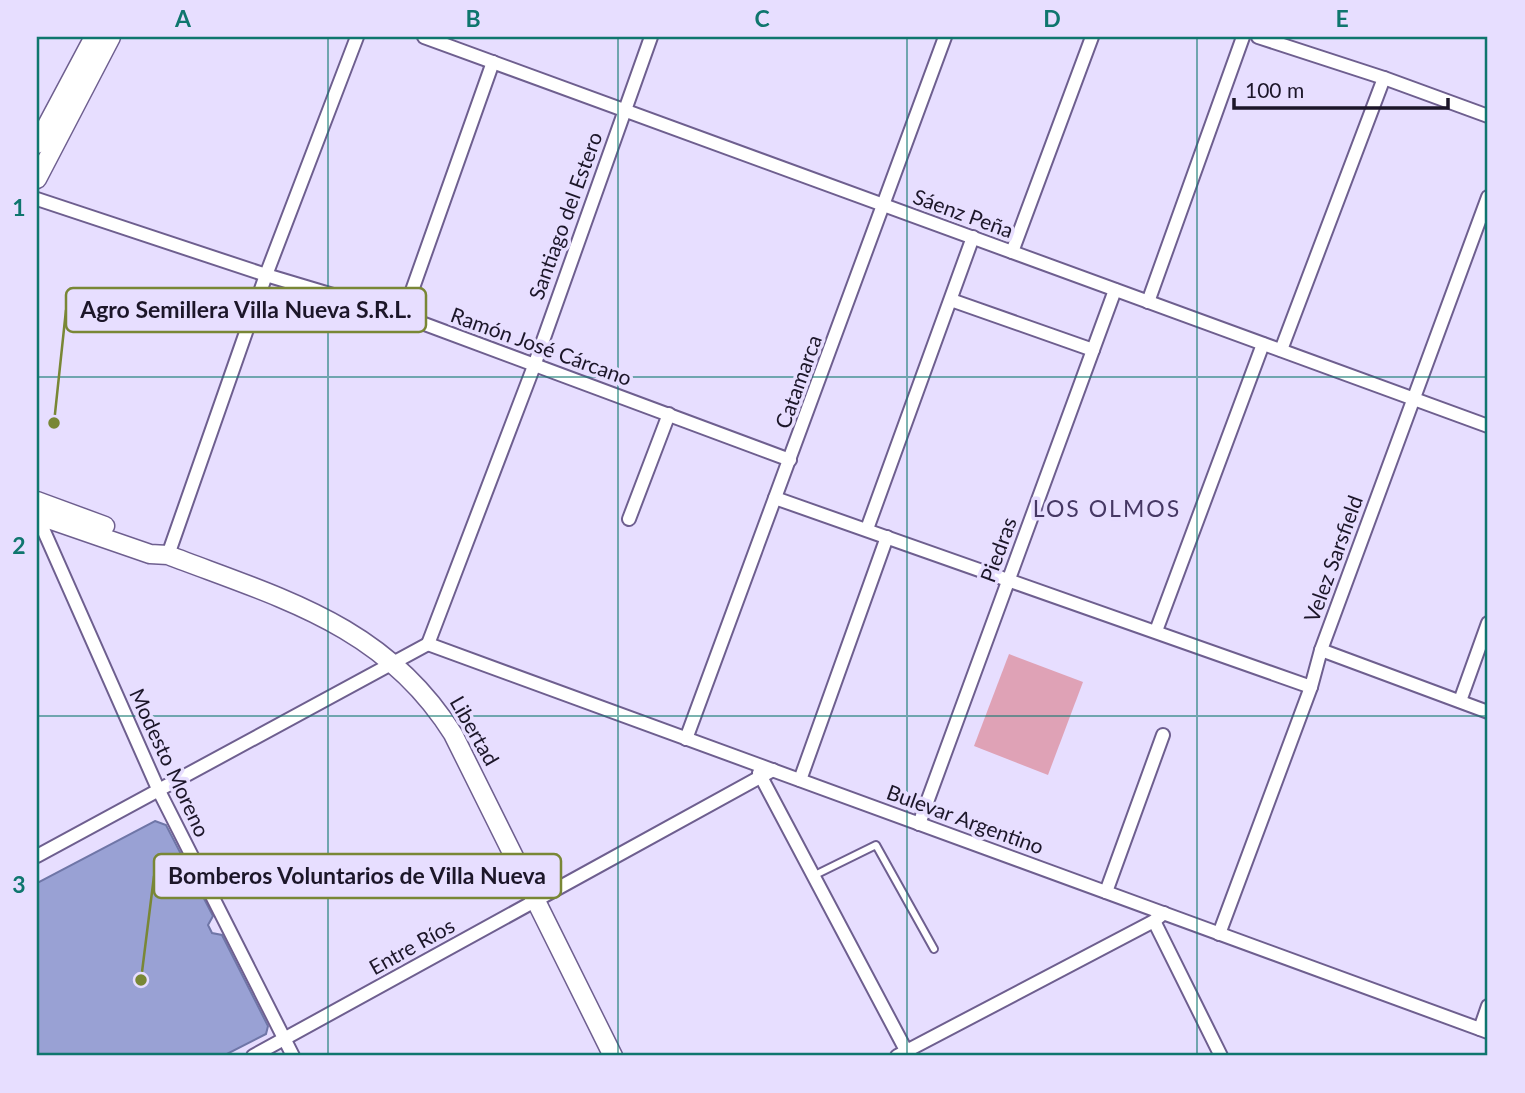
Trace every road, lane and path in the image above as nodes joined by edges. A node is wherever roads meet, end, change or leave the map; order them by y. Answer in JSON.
{"nodes":[{"id":1,"x":94,"y":37,"type":"edge"},
{"id":2,"x":111,"y":37,"type":"edge"},
{"id":3,"x":357,"y":37,"type":"edge"},
{"id":4,"x":425,"y":37,"type":"edge"},
{"id":5,"x":651,"y":37,"type":"edge"},
{"id":6,"x":945,"y":37,"type":"edge"},
{"id":7,"x":1092,"y":37,"type":"edge"},
{"id":8,"x":1243,"y":37,"type":"edge"},
{"id":9,"x":1258,"y":37,"type":"edge"},
{"id":10,"x":493,"y":62,"type":"junction"},
{"id":11,"x":1384,"y":78,"type":"junction"},
{"id":12,"x":624,"y":110,"type":"junction"},
{"id":13,"x":1488,"y":116,"type":"edge"},
{"id":14,"x":37,"y":144,"type":"edge"},
{"id":15,"x":37,"y":179,"type":"edge"},
{"id":16,"x":1488,"y":197,"type":"edge"},
{"id":17,"x":37,"y":199,"type":"edge"},
{"id":18,"x":884,"y":205,"type":"junction"},
{"id":19,"x":973,"y":237,"type":"junction"},
{"id":20,"x":1013,"y":252,"type":"junction"},
{"id":21,"x":266,"y":275,"type":"junction"},
{"id":22,"x":1115,"y":290,"type":"junction"},
{"id":23,"x":951,"y":300,"type":"junction"},
{"id":24,"x":1148,"y":302,"type":"junction"},
{"id":25,"x":403,"y":316,"type":"junction"},
{"id":26,"x":1263,"y":344,"type":"junction"},
{"id":27,"x":1093,"y":350,"type":"junction"},
{"id":28,"x":1281,"y":351,"type":"junction"},
{"id":29,"x":534,"y":366,"type":"junction"},
{"id":30,"x":1414,"y":399,"type":"junction"},
{"id":31,"x":670,"y":414,"type":"junction"},
{"id":32,"x":1488,"y":426,"type":"edge"},
{"id":33,"x":790,"y":460,"type":"junction"},
{"id":34,"x":775,"y":498,"type":"junction"},
{"id":35,"x":37,"y":501,"type":"edge"},
{"id":36,"x":629,"y":519,"type":"dead end"},
{"id":37,"x":41,"y":524,"type":"edge"},
{"id":38,"x":867,"y":529,"type":"junction"},
{"id":39,"x":887,"y":537,"type":"junction"},
{"id":40,"x":168,"y":555,"type":"junction"},
{"id":41,"x":1009,"y":579,"type":"junction"},
{"id":42,"x":1488,"y":623,"type":"edge"},
{"id":43,"x":1156,"y":631,"type":"junction"},
{"id":44,"x":428,"y":644,"type":"junction"},
{"id":45,"x":1321,"y":650,"type":"junction"},
{"id":46,"x":392,"y":662,"type":"junction"},
{"id":47,"x":1311,"y":687,"type":"junction"},
{"id":48,"x":1460,"y":701,"type":"junction"},
{"id":49,"x":1488,"y":712,"type":"edge"},
{"id":50,"x":1163,"y":735,"type":"dead end"},
{"id":51,"x":686,"y":739,"type":"junction"},
{"id":52,"x":767,"y":774,"type":"junction"},
{"id":53,"x":800,"y":780,"type":"junction"},
{"id":54,"x":159,"y":791,"type":"junction"},
{"id":55,"x":919,"y":824,"type":"junction"},
{"id":56,"x":37,"y":856,"type":"edge"},
{"id":57,"x":813,"y":876,"type":"junction"},
{"id":58,"x":1106,"y":892,"type":"junction"},
{"id":59,"x":537,"y":899,"type":"junction"},
{"id":60,"x":1159,"y":917,"type":"junction"},
{"id":61,"x":1219,"y":934,"type":"junction"},
{"id":62,"x":934,"y":950,"type":"dead end"},
{"id":63,"x":1488,"y":1006,"type":"edge"},
{"id":64,"x":1484,"y":1031,"type":"edge"},
{"id":65,"x":285,"y":1039,"type":"junction"},
{"id":66,"x":904,"y":1055,"type":"edge"},
{"id":67,"x":253,"y":1056,"type":"edge"},
{"id":68,"x":293,"y":1056,"type":"edge"},
{"id":69,"x":613,"y":1056,"type":"edge"},
{"id":70,"x":1221,"y":1056,"type":"edge"}],
"edges":[{"from":1,"to":14,"type":"main road"},
{"from":2,"to":15,"type":"main road"},
{"from":3,"to":21,"type":"street"},
{"from":4,"to":10,"type":"street","name":"Sáenz Peña"},
{"from":5,"to":12,"type":"street","name":"Santiago del Estero"},
{"from":6,"to":18,"type":"street","name":"Catamarca"},
{"from":7,"to":20,"type":"street"},
{"from":8,"to":24,"type":"street"},
{"from":9,"to":11,"type":"street"},
{"from":10,"to":12,"type":"street","name":"Sáenz Peña"},
{"from":10,"to":25,"type":"street"},
{"from":11,"to":13,"type":"street"},
{"from":11,"to":28,"type":"street"},
{"from":12,"to":18,"type":"street","name":"Sáenz Peña"},
{"from":12,"to":29,"type":"street","name":"Santiago del Estero"},
{"from":16,"to":30,"type":"street","name":"Velez Sarsfield"},
{"from":17,"to":21,"type":"street","name":"Ramón José Cárcano"},
{"from":18,"to":19,"type":"street","name":"Sáenz Peña"},
{"from":18,"to":33,"type":"street","name":"Catamarca"},
{"from":19,"to":20,"type":"street","name":"Sáenz Peña"},
{"from":19,"to":23,"type":"street"},
{"from":20,"to":22,"type":"street","name":"Sáenz Peña"},
{"from":21,"to":25,"type":"street","name":"Ramón José Cárcano"},
{"from":21,"to":40,"type":"street"},
{"from":22,"to":24,"type":"street","name":"Sáenz Peña"},
{"from":22,"to":27,"type":"street","name":"Piedras"},
{"from":23,"to":27,"type":"street"},
{"from":23,"to":38,"type":"street"},
{"from":24,"to":26,"type":"street","name":"Sáenz Peña"},
{"from":25,"to":29,"type":"street","name":"Ramón José Cárcano"},
{"from":26,"to":28,"type":"street","name":"Sáenz Peña"},
{"from":26,"to":43,"type":"street"},
{"from":27,"to":41,"type":"street","name":"Piedras"},
{"from":28,"to":30,"type":"street","name":"Sáenz Peña"},
{"from":29,"to":31,"type":"street","name":"Ramón José Cárcano"},
{"from":29,"to":44,"type":"street","name":"Santiago del Estero"},
{"from":30,"to":32,"type":"street","name":"Sáenz Peña"},
{"from":30,"to":45,"type":"street","name":"Velez Sarsfield"},
{"from":31,"to":33,"type":"street","name":"Ramón José Cárcano"},
{"from":31,"to":36,"type":"street"},
{"from":33,"to":34,"type":"street","name":"Catamarca"},
{"from":34,"to":38,"type":"street"},
{"from":34,"to":51,"type":"street","name":"Catamarca"},
{"from":35,"to":40,"type":"main road","name":"Libertad"},
{"from":37,"to":40,"type":"main road","name":"Libertad"},
{"from":37,"to":54,"type":"street","name":"Modesto Moreno"},
{"from":38,"to":39,"type":"street"},
{"from":39,"to":41,"type":"street"},
{"from":39,"to":53,"type":"street"},
{"from":40,"to":46,"type":"main road","name":"Libertad"},
{"from":41,"to":43,"type":"street"},
{"from":41,"to":55,"type":"street","name":"Piedras"},
{"from":42,"to":48,"type":"street"},
{"from":43,"to":47,"type":"street"},
{"from":44,"to":46,"type":"street"},
{"from":44,"to":51,"type":"street"},
{"from":45,"to":47,"type":"street","name":"Velez Sarsfield"},
{"from":45,"to":48,"type":"street"},
{"from":46,"to":54,"type":"street"},
{"from":46,"to":59,"type":"main road","name":"Libertad"},
{"from":47,"to":61,"type":"street","name":"Velez Sarsfield"},
{"from":48,"to":49,"type":"street"},
{"from":50,"to":58,"type":"street"},
{"from":51,"to":52,"type":"street"},
{"from":52,"to":53,"type":"street","name":"Bulevar Argentino"},
{"from":52,"to":57,"type":"street"},
{"from":52,"to":59,"type":"street","name":"Entre Ríos"},
{"from":53,"to":55,"type":"street","name":"Bulevar Argentino"},
{"from":54,"to":56,"type":"street"},
{"from":54,"to":65,"type":"street","name":"Modesto Moreno"},
{"from":55,"to":58,"type":"street","name":"Bulevar Argentino"},
{"from":57,"to":62,"type":"lane"},
{"from":57,"to":66,"type":"street"},
{"from":58,"to":60,"type":"street","name":"Bulevar Argentino"},
{"from":59,"to":65,"type":"street","name":"Entre Ríos"},
{"from":59,"to":69,"type":"main road","name":"Libertad"},
{"from":60,"to":61,"type":"street","name":"Bulevar Argentino"},
{"from":60,"to":66,"type":"street"},
{"from":60,"to":70,"type":"street"},
{"from":61,"to":64,"type":"street","name":"Bulevar Argentino"},
{"from":63,"to":64,"type":"street"},
{"from":65,"to":67,"type":"street","name":"Entre Ríos"},
{"from":65,"to":68,"type":"street","name":"Modesto Moreno"}]}
